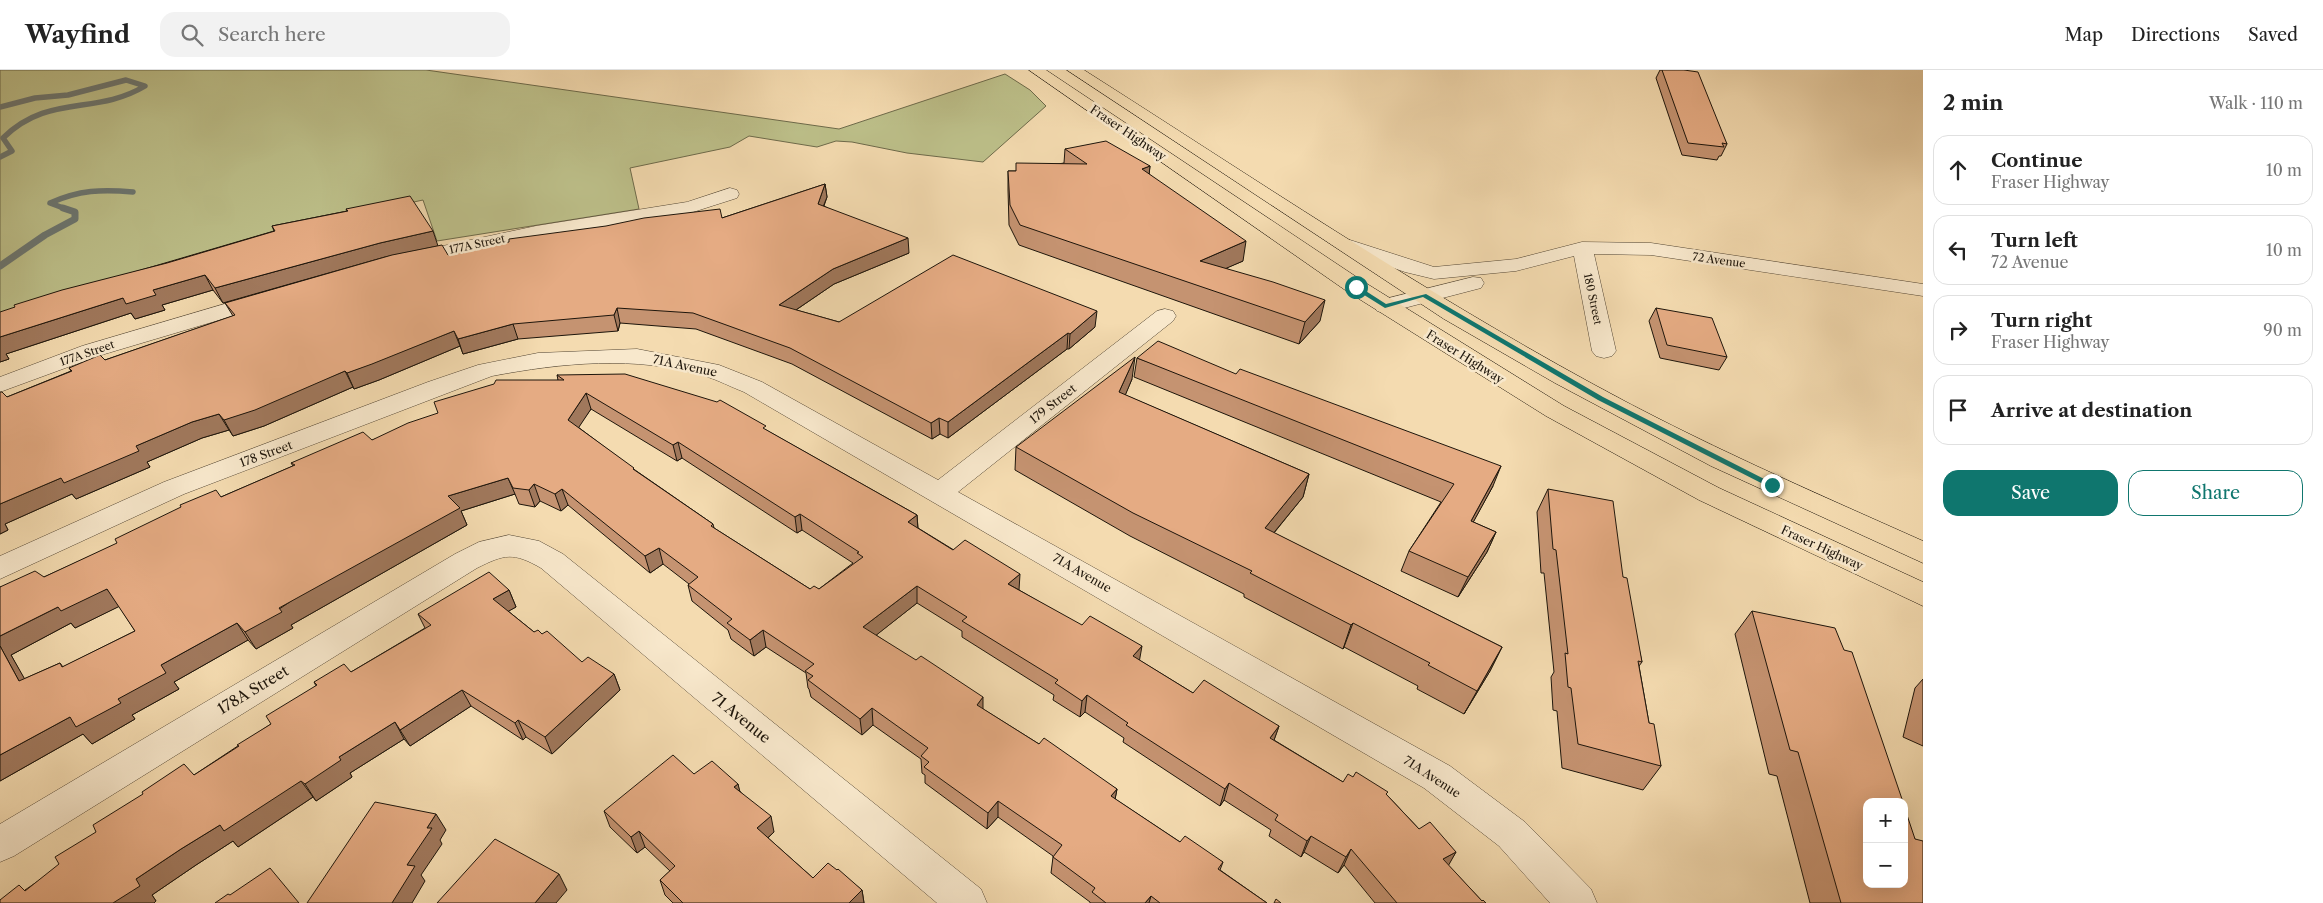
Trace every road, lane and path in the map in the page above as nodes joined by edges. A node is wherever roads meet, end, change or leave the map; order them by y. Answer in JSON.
{"nodes":[{"id":1,"x":1036,"y":70,"type":"edge"},
{"id":2,"x":1074,"y":70,"type":"edge"},
{"id":3,"x":730,"y":194,"type":"dead end"},
{"id":4,"x":1350,"y":246,"type":"junction"},
{"id":5,"x":1582,"y":248,"type":"junction"},
{"id":6,"x":393,"y":263,"type":"edge"},
{"id":7,"x":1516,"y":265,"type":"junction"},
{"id":8,"x":1923,"y":290,"type":"edge"},
{"id":9,"x":284,"y":294,"type":"edge"},
{"id":10,"x":1424,"y":295,"type":"junction"},
{"id":11,"x":1385,"y":306,"type":"junction"},
{"id":12,"x":1165,"y":316,"type":"dead end"},
{"id":13,"x":1604,"y":351,"type":"dead end"},
{"id":14,"x":538,"y":360,"type":"joint"},
{"id":15,"x":0,"y":385,"type":"edge"},
{"id":16,"x":940,"y":492,"type":"junction"},
{"id":17,"x":510,"y":544,"type":"joint"},
{"id":18,"x":1923,"y":553,"type":"edge"},
{"id":19,"x":0,"y":568,"type":"edge"},
{"id":20,"x":1923,"y":595,"type":"edge"},
{"id":21,"x":0,"y":844,"type":"edge"},
{"id":22,"x":967,"y":903,"type":"edge"},
{"id":23,"x":1577,"y":903,"type":"edge"}],
"edges":[{"from":1,"to":11,"type":"main road","name":"Fraser Highway"},
{"from":2,"to":4,"type":"main road","name":"Fraser Highway"},
{"from":3,"to":6,"type":"street","name":"177A Street"},
{"from":4,"to":7,"type":"street","name":"72 Avenue"},
{"from":4,"to":10,"type":"main road","name":"Fraser Highway"},
{"from":5,"to":7,"type":"street","name":"72 Avenue"},
{"from":5,"to":8,"type":"street","name":"72 Avenue"},
{"from":5,"to":13,"type":"street","name":"180 Street"},
{"from":7,"to":10,"type":"street","name":"72 Avenue"},
{"from":9,"to":15,"type":"street","name":"177A Street"},
{"from":10,"to":11,"type":"street","name":"72 Avenue"},
{"from":10,"to":18,"type":"main road","name":"Fraser Highway"},
{"from":11,"to":20,"type":"main road","name":"Fraser Highway"},
{"from":12,"to":16,"type":"street","name":"179 Street"},
{"from":14,"to":16,"type":"street","name":"71A Avenue"},
{"from":14,"to":19,"type":"street","name":"178 Street"},
{"from":16,"to":23,"type":"street","name":"71A Avenue"},
{"from":17,"to":21,"type":"street","name":"178A Street"},
{"from":17,"to":22,"type":"street","name":"71 Avenue"}]}
